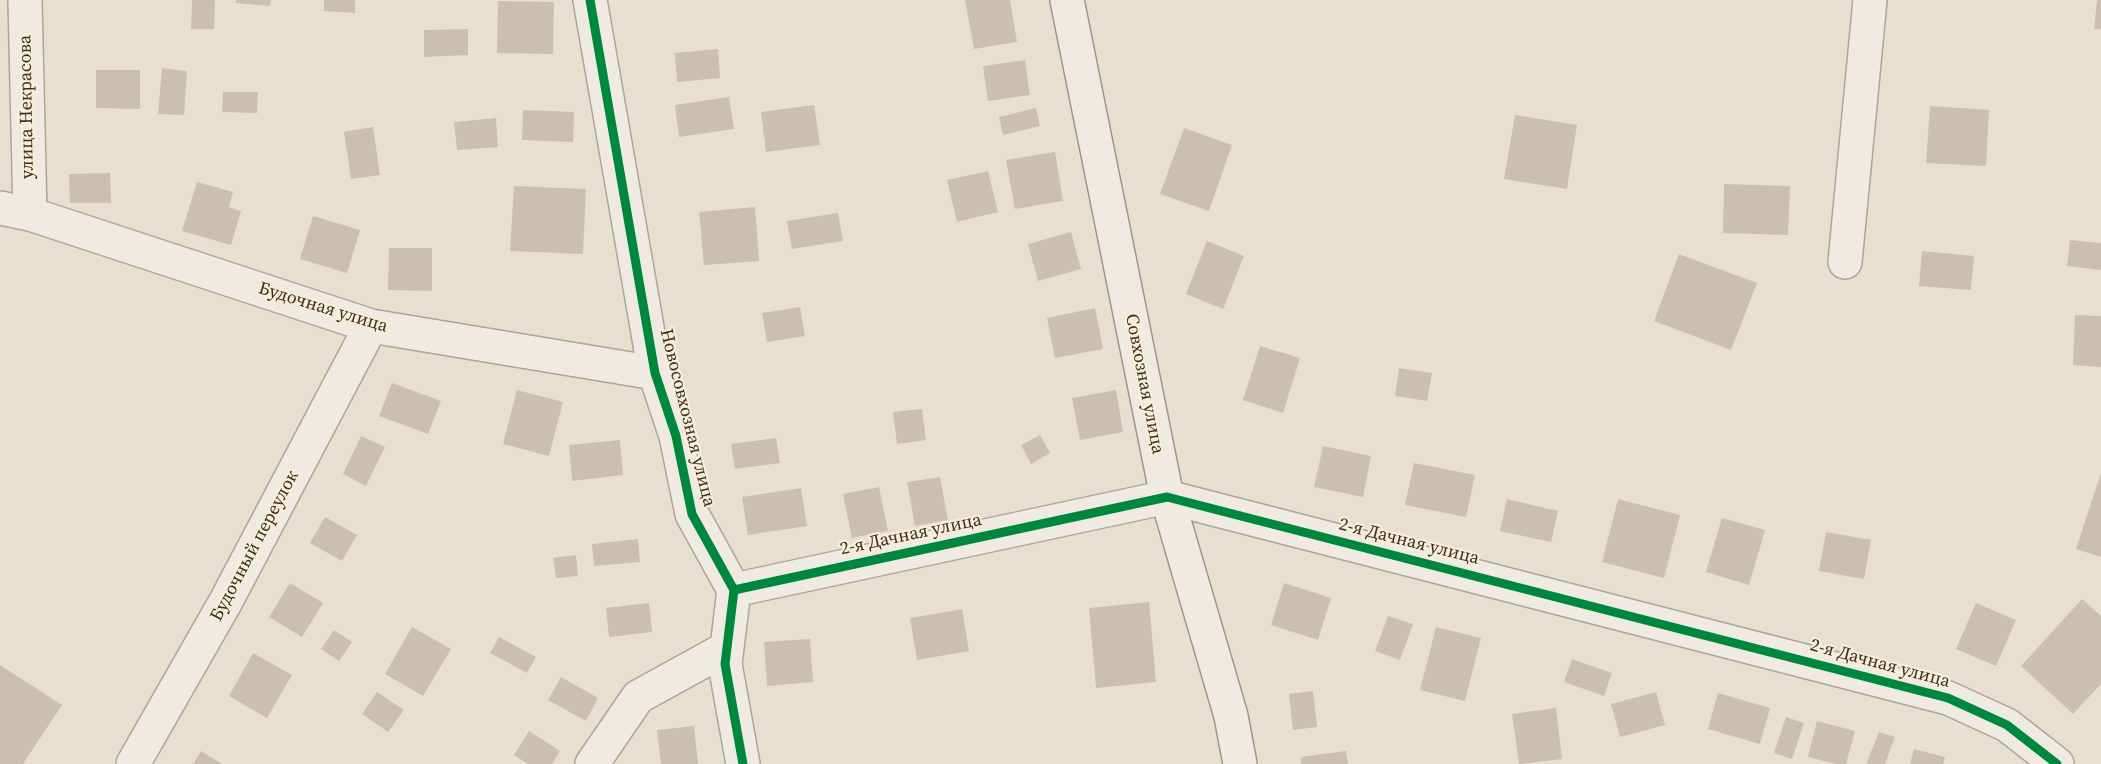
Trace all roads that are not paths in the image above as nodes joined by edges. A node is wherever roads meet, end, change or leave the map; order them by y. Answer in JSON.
{"nodes":[{"id":1,"x":25,"y":0,"type":"edge"},
{"id":2,"x":590,"y":0,"type":"edge"},
{"id":3,"x":1067,"y":0,"type":"edge"},
{"id":4,"x":1870,"y":0,"type":"edge"},
{"id":5,"x":15,"y":211,"type":"edge"},
{"id":6,"x":1845,"y":262,"type":"dead end"},
{"id":7,"x":371,"y":326,"type":"junction"},
{"id":8,"x":655,"y":373,"type":"junction"},
{"id":9,"x":1167,"y":497,"type":"junction"},
{"id":10,"x":734,"y":590,"type":"junction"},
{"id":11,"x":727,"y":648,"type":"junction"},
{"id":12,"x":133,"y":764,"type":"edge"},
{"id":13,"x":592,"y":764,"type":"edge"},
{"id":14,"x":743,"y":764,"type":"edge"},
{"id":15,"x":1240,"y":764,"type":"edge"},
{"id":16,"x":2057,"y":764,"type":"edge"}],
"edges":[{"from":1,"to":5,"type":"street","name":"улица Некрасова"},
{"from":2,"to":8,"type":"street","name":"Новосовхозная улица"},
{"from":3,"to":9,"type":"street","name":"Совхозная улица"},
{"from":4,"to":6,"type":"street"},
{"from":5,"to":7,"type":"street","name":"Будочная улица"},
{"from":7,"to":8,"type":"street","name":"Будочная улица"},
{"from":7,"to":12,"type":"street","name":"Будочный переулок"},
{"from":8,"to":10,"type":"street","name":"Новосовхозная улица"},
{"from":9,"to":10,"type":"street","name":"2-я Дачная улица"},
{"from":9,"to":15,"type":"street","name":"Совхозная улица"},
{"from":9,"to":16,"type":"street","name":"2-я Дачная улица"},
{"from":10,"to":11,"type":"street"},
{"from":11,"to":13,"type":"street"},
{"from":11,"to":14,"type":"street"}]}
